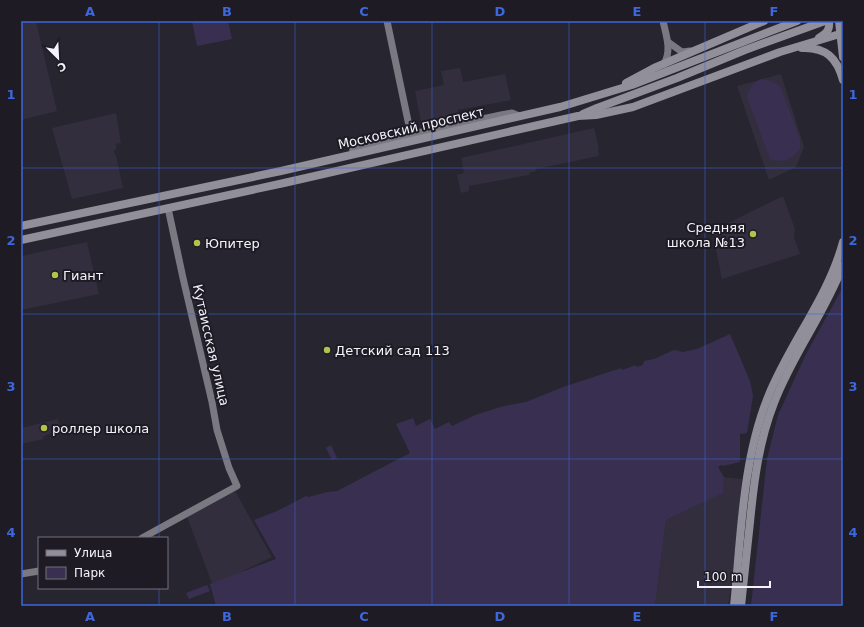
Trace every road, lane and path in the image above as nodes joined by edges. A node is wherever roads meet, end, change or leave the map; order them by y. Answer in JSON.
{"nodes":[{"id":1,"x":387,"y":21,"type":"edge"},
{"id":2,"x":662,"y":21,"type":"edge"},
{"id":3,"x":764,"y":21,"type":"edge"},
{"id":4,"x":797,"y":21,"type":"edge"},
{"id":5,"x":830,"y":21,"type":"edge"},
{"id":6,"x":839,"y":21,"type":"edge"},
{"id":7,"x":822,"y":22,"type":"edge"},
{"id":8,"x":842,"y":34,"type":"edge"},
{"id":9,"x":668,"y":42,"type":"junction"},
{"id":10,"x":810,"y":43,"type":"junction"},
{"id":11,"x":791,"y":48,"type":"junction"},
{"id":12,"x":692,"y":51,"type":"junction"},
{"id":13,"x":843,"y":57,"type":"edge"},
{"id":14,"x":664,"y":64,"type":"junction"},
{"id":15,"x":843,"y":80,"type":"edge"},
{"id":16,"x":613,"y":91,"type":"junction"},
{"id":17,"x":578,"y":116,"type":"junction"},
{"id":18,"x":408,"y":121,"type":"junction"},
{"id":19,"x":400,"y":136,"type":"junction"},
{"id":20,"x":413,"y":136,"type":"junction"},
{"id":21,"x":353,"y":151,"type":"junction"},
{"id":22,"x":281,"y":171,"type":"junction"},
{"id":23,"x":284,"y":183,"type":"junction"},
{"id":24,"x":168,"y":208,"type":"junction"},
{"id":25,"x":21,"y":226,"type":"edge"},
{"id":26,"x":21,"y":240,"type":"edge"},
{"id":27,"x":843,"y":242,"type":"edge"},
{"id":28,"x":843,"y":265,"type":"edge"},
{"id":29,"x":144,"y":537,"type":"edge"},
{"id":30,"x":38,"y":571,"type":"edge"},
{"id":31,"x":21,"y":574,"type":"edge"},
{"id":32,"x":734,"y":606,"type":"edge"},
{"id":33,"x":741,"y":606,"type":"edge"}],
"edges":[{"from":1,"to":18,"type":"street"},
{"from":2,"to":9,"type":"street"},
{"from":3,"to":12,"type":"main road"},
{"from":4,"to":16,"type":"main road","name":"Московский проспект"},
{"from":5,"to":10,"type":"main road"},
{"from":6,"to":8,"type":"main road"},
{"from":7,"to":17,"type":"main road"},
{"from":8,"to":10,"type":"main road"},
{"from":8,"to":13,"type":"main road"},
{"from":9,"to":12,"type":"street"},
{"from":9,"to":14,"type":"street"},
{"from":10,"to":11,"type":"main road"},
{"from":11,"to":15,"type":"main road"},
{"from":11,"to":17,"type":"main road"},
{"from":12,"to":14,"type":"main road"},
{"from":14,"to":16,"type":"main road"},
{"from":16,"to":20,"type":"main road","name":"Московский проспект"},
{"from":17,"to":23,"type":"main road","name":"Московский проспект"},
{"from":18,"to":19,"type":"street"},
{"from":18,"to":20,"type":"street"},
{"from":19,"to":20,"type":"street"},
{"from":19,"to":21,"type":"street"},
{"from":20,"to":21,"type":"main road","name":"Московский проспект"},
{"from":21,"to":22,"type":"main road","name":"Московский проспект"},
{"from":22,"to":23,"type":"main road"},
{"from":22,"to":25,"type":"main road","name":"Московский проспект"},
{"from":23,"to":24,"type":"main road","name":"Московский проспект"},
{"from":24,"to":26,"type":"main road","name":"Московский проспект"},
{"from":24,"to":29,"type":"street","name":"Кутаисская улица"},
{"from":27,"to":32,"type":"main road"},
{"from":28,"to":33,"type":"main road"},
{"from":30,"to":31,"type":"street"}]}
